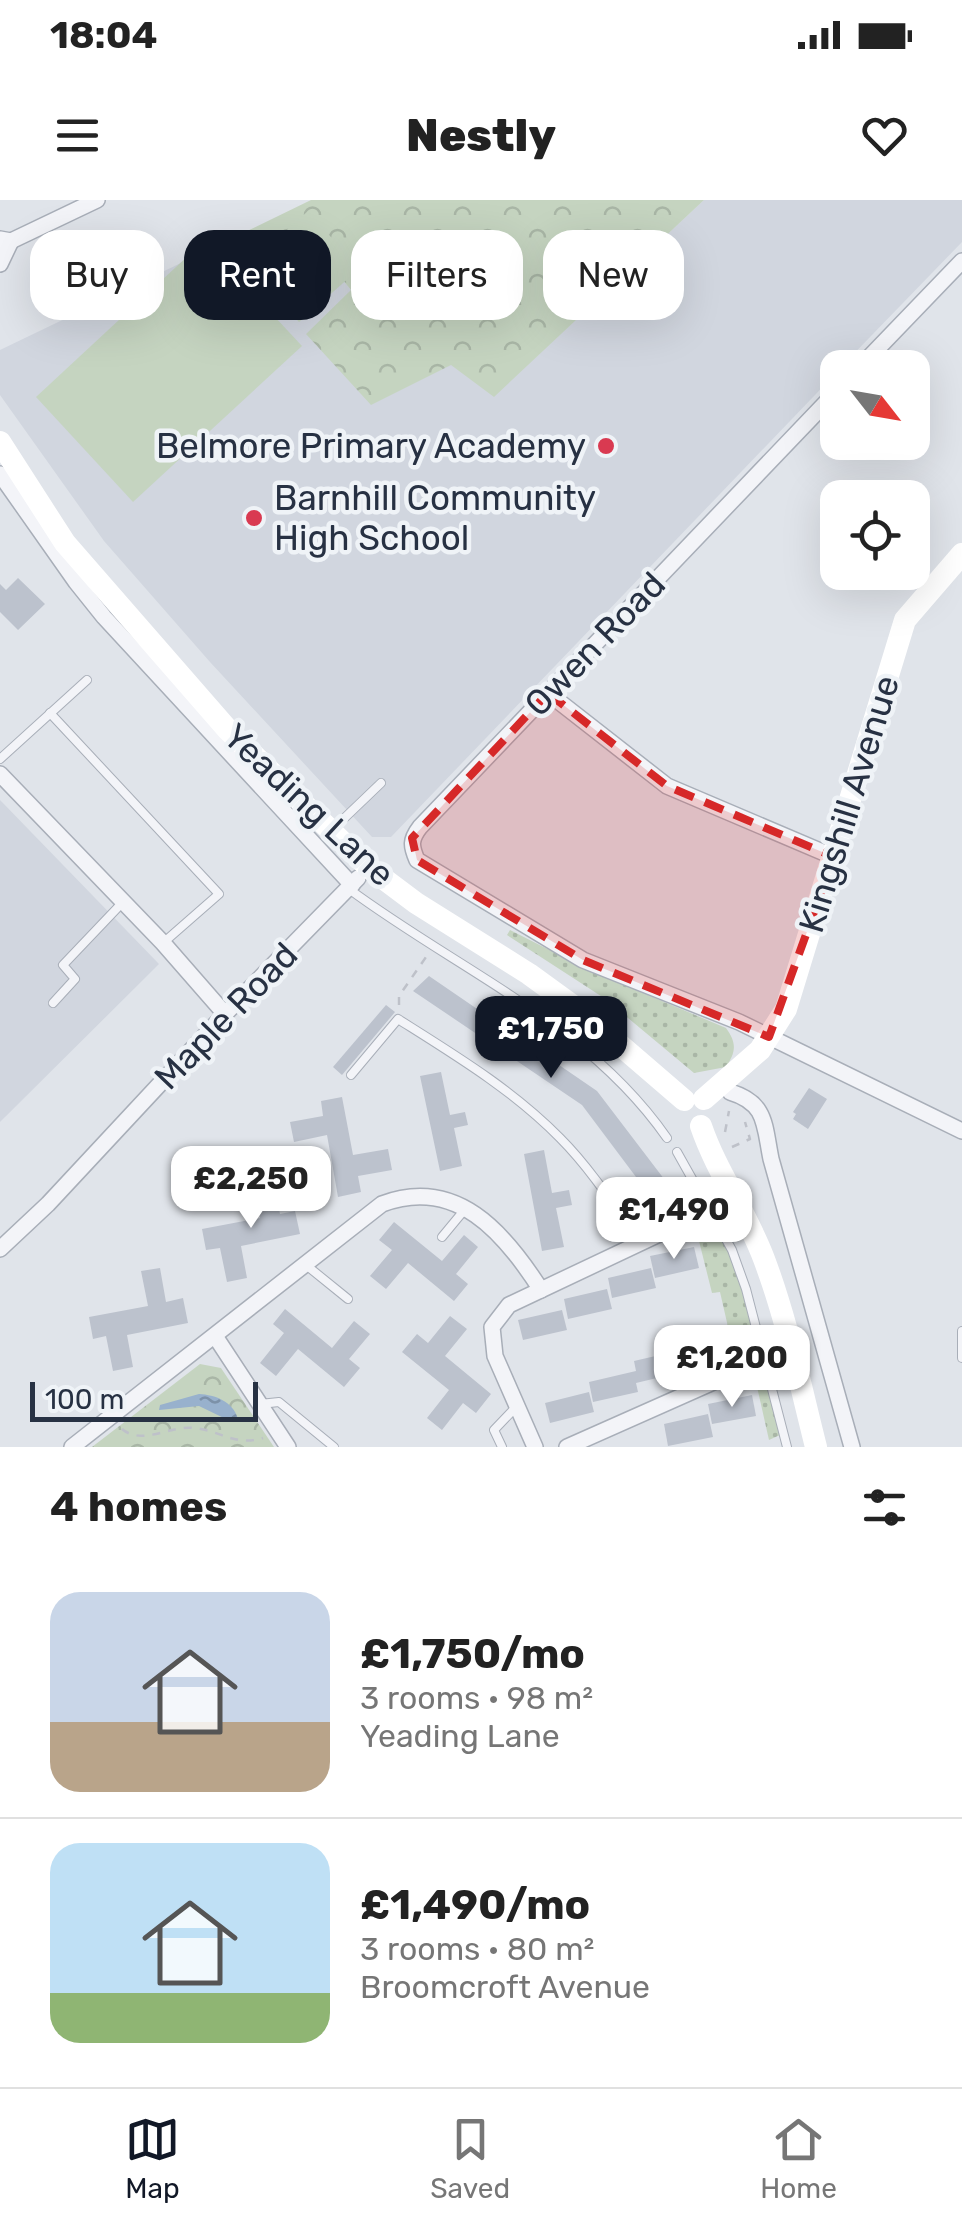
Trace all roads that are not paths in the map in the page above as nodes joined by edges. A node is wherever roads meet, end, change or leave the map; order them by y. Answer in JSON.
{"nodes":[{"id":1,"x":97,"y":200,"type":"edge"},
{"id":2,"x":5,"y":240,"type":"edge"},
{"id":3,"x":962,"y":260,"type":"edge"},
{"id":4,"x":0,"y":264,"type":"edge"},
{"id":5,"x":876,"y":350,"type":"edge"},
{"id":6,"x":820,"y":409,"type":"edge"},
{"id":7,"x":0,"y":442,"type":"edge"},
{"id":8,"x":0,"y":474,"type":"edge"},
{"id":9,"x":962,"y":554,"type":"edge"},
{"id":10,"x":87,"y":680,"type":"dead end"},
{"id":11,"x":548,"y":693,"type":"junction"},
{"id":12,"x":50,"y":713,"type":"junction"},
{"id":13,"x":0,"y":759,"type":"edge"},
{"id":14,"x":0,"y":774,"type":"edge"},
{"id":15,"x":382,"y":783,"type":"dead end"},
{"id":16,"x":331,"y":832,"type":"junction"},
{"id":17,"x":834,"y":857,"type":"junction"},
{"id":18,"x":356,"y":881,"type":"junction"},
{"id":19,"x":123,"y":902,"type":"junction"},
{"id":20,"x":163,"y":943,"type":"junction"},
{"id":21,"x":54,"y":1003,"type":"dead end"},
{"id":22,"x":226,"y":1014,"type":"junction"},
{"id":23,"x":769,"y":1037,"type":"junction"},
{"id":24,"x":621,"y":1044,"type":"junction"},
{"id":25,"x":748,"y":1063,"type":"junction"},
{"id":26,"x":603,"y":1064,"type":"junction"},
{"id":27,"x":351,"y":1075,"type":"dead end"},
{"id":28,"x":732,"y":1092,"type":"junction"},
{"id":29,"x":700,"y":1109,"type":"junction"},
{"id":30,"x":961,"y":1125,"type":"edge"},
{"id":31,"x":667,"y":1138,"type":"dead end"},
{"id":32,"x":676,"y":1152,"type":"dead end"},
{"id":33,"x":466,"y":1208,"type":"junction"},
{"id":34,"x":712,"y":1209,"type":"junction"},
{"id":35,"x":442,"y":1237,"type":"dead end"},
{"id":36,"x":640,"y":1243,"type":"junction"},
{"id":37,"x":0,"y":1249,"type":"edge"},
{"id":38,"x":306,"y":1265,"type":"junction"},
{"id":39,"x":541,"y":1290,"type":"junction"},
{"id":40,"x":348,"y":1299,"type":"dead end"},
{"id":41,"x":962,"y":1331,"type":"edge"},
{"id":42,"x":216,"y":1336,"type":"junction"},
{"id":43,"x":962,"y":1358,"type":"edge"},
{"id":44,"x":746,"y":1368,"type":"dead end"},
{"id":45,"x":260,"y":1404,"type":"junction"},
{"id":46,"x":517,"y":1406,"type":"junction"},
{"id":47,"x":72,"y":1447,"type":"edge"},
{"id":48,"x":288,"y":1447,"type":"edge"},
{"id":49,"x":334,"y":1447,"type":"edge"},
{"id":50,"x":502,"y":1447,"type":"edge"},
{"id":51,"x":535,"y":1447,"type":"edge"},
{"id":52,"x":567,"y":1447,"type":"edge"},
{"id":53,"x":787,"y":1447,"type":"edge"},
{"id":54,"x":816,"y":1447,"type":"edge"},
{"id":55,"x":852,"y":1447,"type":"edge"}],
"edges":[{"from":1,"to":2,"type":"street"},
{"from":2,"to":4,"type":"street"},
{"from":3,"to":5,"type":"street"},
{"from":6,"to":11,"type":"street","name":"Owen Road"},
{"from":7,"to":16,"type":"street","name":"Yeading Lane"},
{"from":8,"to":18,"type":"street"},
{"from":9,"to":17,"type":"street","name":"Kingshill Avenue"},
{"from":10,"to":12,"type":"lane"},
{"from":11,"to":17,"type":"street"},
{"from":11,"to":23,"type":"street","name":"Owen Road"},
{"from":12,"to":13,"type":"lane"},
{"from":12,"to":20,"type":"lane"},
{"from":14,"to":19,"type":"street"},
{"from":15,"to":16,"type":"lane"},
{"from":16,"to":18,"type":"street","name":"Yeading Lane"},
{"from":17,"to":23,"type":"street","name":"Kingshill Avenue"},
{"from":18,"to":22,"type":"street","name":"Maple Road"},
{"from":18,"to":24,"type":"street","name":"Yeading Lane"},
{"from":18,"to":26,"type":"lane"},
{"from":19,"to":20,"type":"street"},
{"from":19,"to":21,"type":"lane"},
{"from":20,"to":22,"type":"street"},
{"from":22,"to":37,"type":"street","name":"Maple Road"},
{"from":23,"to":25,"type":"street","name":"Kingshill Avenue"},
{"from":23,"to":30,"type":"street"},
{"from":24,"to":26,"type":"lane"},
{"from":24,"to":29,"type":"street","name":"Yeading Lane"},
{"from":25,"to":28,"type":"street","name":"Kingshill Avenue"},
{"from":25,"to":29,"type":"street","name":"Kingshill Avenue"},
{"from":26,"to":31,"type":"lane"},
{"from":27,"to":36,"type":"lane"},
{"from":28,"to":29,"type":"street","name":"Kingshill Avenue"},
{"from":28,"to":55,"type":"street"},
{"from":29,"to":54,"type":"street","name":"Yeading Lane"},
{"from":32,"to":34,"type":"lane"},
{"from":33,"to":35,"type":"lane"},
{"from":33,"to":38,"type":"street"},
{"from":33,"to":39,"type":"street"},
{"from":34,"to":36,"type":"street"},
{"from":34,"to":53,"type":"lane"},
{"from":36,"to":39,"type":"street"},
{"from":38,"to":40,"type":"lane"},
{"from":38,"to":42,"type":"street"},
{"from":39,"to":46,"type":"street"},
{"from":41,"to":43,"type":"lane"},
{"from":42,"to":45,"type":"street"},
{"from":42,"to":47,"type":"street"},
{"from":44,"to":52,"type":"street"},
{"from":45,"to":48,"type":"street"},
{"from":45,"to":49,"type":"lane"},
{"from":46,"to":50,"type":"lane"},
{"from":46,"to":51,"type":"street"}]}
